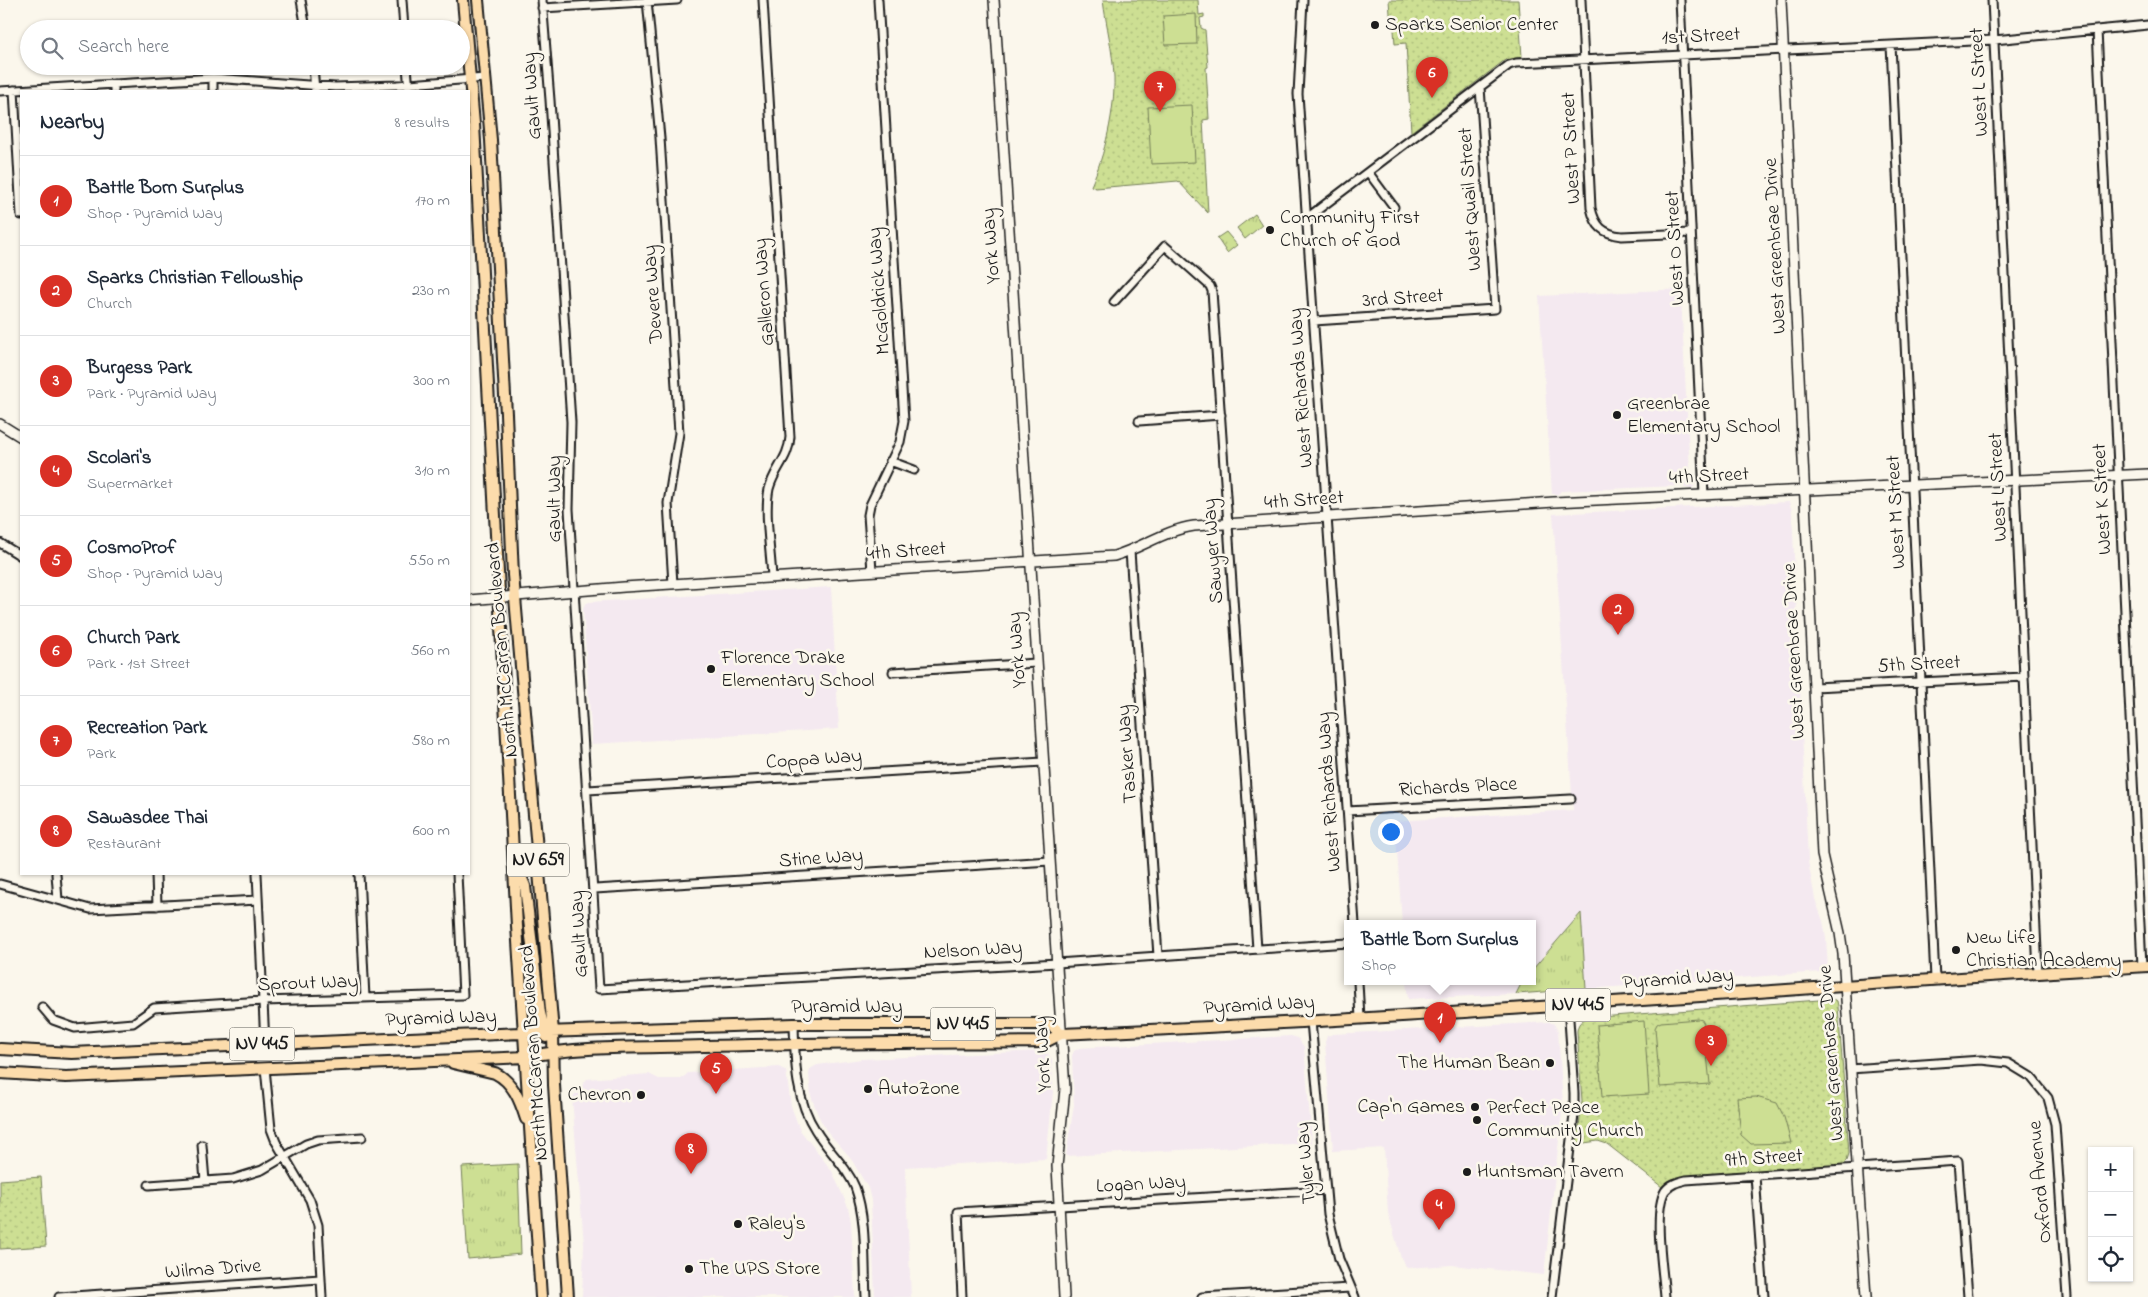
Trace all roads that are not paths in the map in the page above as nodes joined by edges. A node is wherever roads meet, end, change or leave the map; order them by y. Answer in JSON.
{"nodes":[{"id":1,"x":301,"y":0,"type":"edge"},
{"id":2,"x":402,"y":0,"type":"edge"},
{"id":3,"x":463,"y":0,"type":"edge"},
{"id":4,"x":478,"y":0,"type":"edge"},
{"id":5,"x":542,"y":0,"type":"edge"},
{"id":6,"x":677,"y":0,"type":"edge"},
{"id":7,"x":763,"y":0,"type":"edge"},
{"id":8,"x":878,"y":0,"type":"edge"},
{"id":9,"x":994,"y":0,"type":"edge"},
{"id":10,"x":1303,"y":0,"type":"edge"},
{"id":11,"x":1581,"y":0,"type":"edge"},
{"id":12,"x":1680,"y":0,"type":"edge"},
{"id":13,"x":1782,"y":0,"type":"edge"},
{"id":14,"x":1992,"y":0,"type":"edge"},
{"id":15,"x":648,"y":1,"type":"edge"},
{"id":16,"x":542,"y":8,"type":"junction"},
{"id":17,"x":305,"y":20,"type":"edge"},
{"id":18,"x":404,"y":20,"type":"edge"},
{"id":19,"x":465,"y":20,"type":"edge"},
{"id":20,"x":2148,"y":25,"type":"edge"},
{"id":21,"x":2097,"y":30,"type":"junction"},
{"id":22,"x":1994,"y":40,"type":"junction"},
{"id":23,"x":1891,"y":45,"type":"junction"},
{"id":24,"x":1784,"y":50,"type":"junction"},
{"id":25,"x":1683,"y":55,"type":"junction"},
{"id":26,"x":1584,"y":59,"type":"junction"},
{"id":27,"x":314,"y":75,"type":"edge"},
{"id":28,"x":408,"y":75,"type":"edge"},
{"id":29,"x":470,"y":75,"type":"edge"},
{"id":30,"x":213,"y":78,"type":"junction"},
{"id":31,"x":485,"y":78,"type":"junction"},
{"id":32,"x":470,"y":79,"type":"junction"},
{"id":33,"x":1480,"y":87,"type":"junction"},
{"id":34,"x":114,"y":88,"type":"edge"},
{"id":35,"x":315,"y":88,"type":"edge"},
{"id":36,"x":409,"y":88,"type":"edge"},
{"id":37,"x":14,"y":90,"type":"junction"},
{"id":38,"x":213,"y":90,"type":"edge"},
{"id":39,"x":0,"y":91,"type":"edge"},
{"id":40,"x":1368,"y":172,"type":"junction"},
{"id":41,"x":20,"y":197,"type":"edge"},
{"id":42,"x":1394,"y":207,"type":"dead end"},
{"id":43,"x":1307,"y":218,"type":"junction"},
{"id":44,"x":1691,"y":233,"type":"junction"},
{"id":45,"x":1114,"y":302,"type":"dead end"},
{"id":46,"x":1495,"y":309,"type":"joint"},
{"id":47,"x":1314,"y":321,"type":"junction"},
{"id":48,"x":1221,"y":415,"type":"junction"},
{"id":49,"x":1139,"y":420,"type":"dead end"},
{"id":50,"x":0,"y":424,"type":"edge"},
{"id":51,"x":20,"y":436,"type":"edge"},
{"id":52,"x":890,"y":461,"type":"junction"},
{"id":53,"x":914,"y":470,"type":"dead end"},
{"id":54,"x":2148,"y":474,"type":"edge"},
{"id":55,"x":2118,"y":475,"type":"junction"},
{"id":56,"x":2015,"y":480,"type":"junction"},
{"id":57,"x":1912,"y":485,"type":"junction"},
{"id":58,"x":1805,"y":490,"type":"junction"},
{"id":59,"x":1704,"y":495,"type":"junction"},
{"id":60,"x":1327,"y":517,"type":"junction"},
{"id":61,"x":1228,"y":524,"type":"junction"},
{"id":62,"x":0,"y":543,"type":"edge"},
{"id":63,"x":1130,"y":551,"type":"junction"},
{"id":64,"x":20,"y":555,"type":"edge"},
{"id":65,"x":1029,"y":562,"type":"junction"},
{"id":66,"x":872,"y":572,"type":"junction"},
{"id":67,"x":772,"y":578,"type":"junction"},
{"id":68,"x":673,"y":584,"type":"junction"},
{"id":69,"x":574,"y":592,"type":"junction"},
{"id":70,"x":515,"y":597,"type":"junction"},
{"id":71,"x":499,"y":598,"type":"junction"},
{"id":72,"x":470,"y":600,"type":"edge"},
{"id":73,"x":1036,"y":663,"type":"junction"},
{"id":74,"x":893,"y":672,"type":"dead end"},
{"id":75,"x":2024,"y":677,"type":"junction"},
{"id":76,"x":1921,"y":682,"type":"junction"},
{"id":77,"x":1814,"y":687,"type":"junction"},
{"id":78,"x":1043,"y":762,"type":"junction"},
{"id":79,"x":588,"y":790,"type":"junction"},
{"id":80,"x":1571,"y":799,"type":"dead end"},
{"id":81,"x":1347,"y":811,"type":"junction"},
{"id":82,"x":514,"y":860,"type":"junction"},
{"id":83,"x":1050,"y":861,"type":"junction"},
{"id":84,"x":56,"y":875,"type":"edge"},
{"id":85,"x":156,"y":875,"type":"edge"},
{"id":86,"x":257,"y":875,"type":"edge"},
{"id":87,"x":359,"y":875,"type":"edge"},
{"id":88,"x":457,"y":875,"type":"edge"},
{"id":89,"x":0,"y":884,"type":"edge"},
{"id":90,"x":594,"y":889,"type":"junction"},
{"id":91,"x":58,"y":900,"type":"junction"},
{"id":92,"x":258,"y":900,"type":"junction"},
{"id":93,"x":157,"y":906,"type":"junction"},
{"id":94,"x":1355,"y":920,"type":"edge"},
{"id":95,"x":1344,"y":943,"type":"edge"},
{"id":96,"x":1257,"y":949,"type":"junction"},
{"id":97,"x":1158,"y":956,"type":"junction"},
{"id":98,"x":1057,"y":963,"type":"junction"},
{"id":99,"x":2145,"y":966,"type":"edge"},
{"id":100,"x":2038,"y":972,"type":"junction"},
{"id":101,"x":1935,"y":979,"type":"junction"},
{"id":102,"x":1358,"y":985,"type":"edge"},
{"id":103,"x":1845,"y":985,"type":"junction"},
{"id":104,"x":599,"y":989,"type":"joint"},
{"id":105,"x":365,"y":998,"type":"junction"},
{"id":106,"x":263,"y":1001,"type":"junction"},
{"id":107,"x":42,"y":1006,"type":"dead end"},
{"id":108,"x":1568,"y":1006,"type":"junction"},
{"id":109,"x":1360,"y":1018,"type":"junction"},
{"id":110,"x":1310,"y":1021,"type":"junction"},
{"id":111,"x":794,"y":1024,"type":"junction"},
{"id":112,"x":549,"y":1032,"type":"junction"},
{"id":113,"x":525,"y":1033,"type":"junction"},
{"id":114,"x":1061,"y":1034,"type":"junction"},
{"id":115,"x":265,"y":1044,"type":"junction"},
{"id":116,"x":794,"y":1044,"type":"junction"},
{"id":117,"x":0,"y":1049,"type":"edge"},
{"id":118,"x":554,"y":1051,"type":"junction"},
{"id":119,"x":526,"y":1057,"type":"junction"},
{"id":120,"x":440,"y":1060,"type":"junction"},
{"id":121,"x":265,"y":1068,"type":"junction"},
{"id":122,"x":1850,"y":1069,"type":"junction"},
{"id":123,"x":0,"y":1073,"type":"edge"},
{"id":124,"x":530,"y":1132,"type":"junction"},
{"id":125,"x":362,"y":1137,"type":"dead end"},
{"id":126,"x":202,"y":1145,"type":"dead end"},
{"id":127,"x":285,"y":1157,"type":"junction"},
{"id":128,"x":1857,"y":1168,"type":"junction"},
{"id":129,"x":1755,"y":1176,"type":"junction"},
{"id":130,"x":205,"y":1181,"type":"junction"},
{"id":131,"x":149,"y":1185,"type":"dead end"},
{"id":132,"x":1326,"y":1190,"type":"junction"},
{"id":133,"x":1059,"y":1206,"type":"junction"},
{"id":134,"x":320,"y":1279,"type":"junction"},
{"id":135,"x":1350,"y":1288,"type":"junction"},
{"id":136,"x":107,"y":1295,"type":"edge"},
{"id":137,"x":59,"y":1297,"type":"edge"},
{"id":138,"x":322,"y":1297,"type":"edge"},
{"id":139,"x":541,"y":1297,"type":"edge"},
{"id":140,"x":568,"y":1297,"type":"edge"},
{"id":141,"x":866,"y":1297,"type":"edge"},
{"id":142,"x":962,"y":1297,"type":"edge"},
{"id":143,"x":1064,"y":1297,"type":"edge"},
{"id":144,"x":1202,"y":1297,"type":"edge"},
{"id":145,"x":1355,"y":1297,"type":"edge"},
{"id":146,"x":1552,"y":1297,"type":"edge"},
{"id":147,"x":1665,"y":1297,"type":"edge"},
{"id":148,"x":1764,"y":1297,"type":"edge"},
{"id":149,"x":1866,"y":1297,"type":"edge"},
{"id":150,"x":1968,"y":1297,"type":"edge"},
{"id":151,"x":2067,"y":1297,"type":"edge"}],
"edges":[{"from":1,"to":17,"type":"street"},
{"from":2,"to":18,"type":"street"},
{"from":3,"to":19,"type":"main road","name":"North McCarran Boulevard","number":"NV 659"},
{"from":4,"to":31,"type":"main road","name":"North McCarran Boulevard","number":"NV 659"},
{"from":5,"to":16,"type":"street","name":"Gault Way"},
{"from":6,"to":15,"type":"street"},
{"from":7,"to":67,"type":"street","name":"Galleron Way"},
{"from":8,"to":52,"type":"street","name":"McGoldrick Way"},
{"from":9,"to":65,"type":"street","name":"York Way"},
{"from":10,"to":43,"type":"street","name":"West Richards Way"},
{"from":11,"to":26,"type":"street","name":"West P Street"},
{"from":12,"to":25,"type":"street","name":"West O Street"},
{"from":13,"to":24,"type":"street","name":"West Greenbrae Drive"},
{"from":14,"to":22,"type":"street","name":"West L Street"},
{"from":15,"to":16,"type":"street"},
{"from":15,"to":68,"type":"street","name":"Devere Way"},
{"from":16,"to":69,"type":"street","name":"Gault Way"},
{"from":20,"to":21,"type":"street","name":"1st Street"},
{"from":21,"to":22,"type":"street","name":"1st Street"},
{"from":21,"to":55,"type":"street","name":"West K Street"},
{"from":22,"to":23,"type":"street","name":"1st Street"},
{"from":22,"to":56,"type":"street","name":"West L Street"},
{"from":23,"to":24,"type":"street","name":"1st Street"},
{"from":23,"to":57,"type":"street","name":"West M Street"},
{"from":24,"to":25,"type":"street","name":"1st Street"},
{"from":24,"to":58,"type":"street","name":"West Greenbrae Drive"},
{"from":25,"to":26,"type":"street","name":"1st Street"},
{"from":25,"to":44,"type":"street","name":"West O Street"},
{"from":26,"to":33,"type":"street","name":"1st Street"},
{"from":26,"to":44,"type":"street","name":"West P Street"},
{"from":27,"to":35,"type":"street"},
{"from":28,"to":36,"type":"street"},
{"from":29,"to":32,"type":"main road","name":"North McCarran Boulevard","number":"NV 659"},
{"from":30,"to":34,"type":"street"},
{"from":30,"to":35,"type":"street"},
{"from":30,"to":38,"type":"street"},
{"from":31,"to":32,"type":"street"},
{"from":31,"to":70,"type":"main road","name":"North McCarran Boulevard","number":"NV 659"},
{"from":32,"to":36,"type":"street"},
{"from":32,"to":71,"type":"main road","name":"North McCarran Boulevard","number":"NV 659"},
{"from":33,"to":40,"type":"street","name":"1st Street"},
{"from":33,"to":46,"type":"street","name":"West Quail Street"},
{"from":34,"to":37,"type":"street"},
{"from":35,"to":36,"type":"street"},
{"from":37,"to":39,"type":"street"},
{"from":37,"to":41,"type":"street"},
{"from":40,"to":42,"type":"street"},
{"from":40,"to":43,"type":"street","name":"1st Street"},
{"from":43,"to":47,"type":"street","name":"West Richards Way"},
{"from":44,"to":59,"type":"street","name":"West O Street"},
{"from":45,"to":48,"type":"street","name":"Sawyer Way"},
{"from":46,"to":47,"type":"street","name":"3rd Street"},
{"from":47,"to":60,"type":"street","name":"West Richards Way"},
{"from":48,"to":49,"type":"street"},
{"from":48,"to":61,"type":"street","name":"Sawyer Way"},
{"from":50,"to":51,"type":"street"},
{"from":52,"to":53,"type":"street"},
{"from":52,"to":66,"type":"street","name":"McGoldrick Way"},
{"from":54,"to":55,"type":"street","name":"4th Street"},
{"from":55,"to":56,"type":"street","name":"4th Street"},
{"from":55,"to":99,"type":"street","name":"West K Street"},
{"from":56,"to":57,"type":"street","name":"4th Street"},
{"from":56,"to":75,"type":"street","name":"West L Street"},
{"from":57,"to":58,"type":"street","name":"4th Street"},
{"from":57,"to":76,"type":"street","name":"West M Street"},
{"from":58,"to":59,"type":"street","name":"4th Street"},
{"from":58,"to":77,"type":"street","name":"West Greenbrae Drive"},
{"from":59,"to":60,"type":"street","name":"4th Street"},
{"from":60,"to":61,"type":"street","name":"4th Street"},
{"from":60,"to":81,"type":"street","name":"West Richards Way"},
{"from":61,"to":63,"type":"street","name":"4th Street"},
{"from":61,"to":96,"type":"street","name":"Sawyer Way"},
{"from":62,"to":64,"type":"street"},
{"from":63,"to":65,"type":"street","name":"4th Street"},
{"from":63,"to":97,"type":"street","name":"Tasker Way"},
{"from":65,"to":66,"type":"street","name":"4th Street"},
{"from":65,"to":73,"type":"street","name":"York Way"},
{"from":66,"to":67,"type":"street","name":"4th Street"},
{"from":67,"to":68,"type":"street","name":"4th Street"},
{"from":68,"to":69,"type":"street","name":"4th Street"},
{"from":69,"to":70,"type":"street","name":"4th Street"},
{"from":69,"to":79,"type":"street","name":"Gault Way"},
{"from":70,"to":71,"type":"street","name":"4th Street"},
{"from":70,"to":112,"type":"main road","name":"North McCarran Boulevard","number":"NV 659"},
{"from":71,"to":72,"type":"street","name":"4th Street"},
{"from":71,"to":82,"type":"main road","name":"North McCarran Boulevard","number":"NV 659"},
{"from":73,"to":74,"type":"street"},
{"from":73,"to":78,"type":"street","name":"York Way"},
{"from":75,"to":76,"type":"street","name":"5th Street"},
{"from":75,"to":100,"type":"street","name":"West L Street"},
{"from":76,"to":77,"type":"street","name":"5th Street"},
{"from":76,"to":101,"type":"street","name":"West M Street"},
{"from":77,"to":103,"type":"street","name":"West Greenbrae Drive"},
{"from":78,"to":79,"type":"street","name":"Coppa Way"},
{"from":78,"to":83,"type":"street","name":"York Way"},
{"from":79,"to":90,"type":"street","name":"Gault Way"},
{"from":80,"to":81,"type":"street","name":"Richards Place"},
{"from":81,"to":94,"type":"street","name":"West Richards Way"},
{"from":82,"to":112,"type":"main road"},
{"from":82,"to":113,"type":"main road","name":"North McCarran Boulevard","number":"NV 659"},
{"from":83,"to":90,"type":"street","name":"Stine Way"},
{"from":83,"to":98,"type":"street","name":"York Way"},
{"from":84,"to":91,"type":"street"},
{"from":85,"to":93,"type":"street"},
{"from":86,"to":92,"type":"street"},
{"from":87,"to":105,"type":"street"},
{"from":88,"to":105,"type":"street","name":"Sprout Way"},
{"from":89,"to":91,"type":"street"},
{"from":90,"to":104,"type":"street","name":"Gault Way"},
{"from":91,"to":93,"type":"street"},
{"from":92,"to":93,"type":"street"},
{"from":92,"to":106,"type":"street"},
{"from":95,"to":96,"type":"street","name":"Nelson Way"},
{"from":96,"to":97,"type":"street","name":"Nelson Way"},
{"from":97,"to":98,"type":"street","name":"Nelson Way"},
{"from":98,"to":104,"type":"street","name":"Nelson Way"},
{"from":98,"to":114,"type":"street","name":"York Way"},
{"from":99,"to":100,"type":"main road","name":"Pyramid Way","number":"NV 445"},
{"from":100,"to":101,"type":"main road","name":"Pyramid Way","number":"NV 445"},
{"from":101,"to":103,"type":"main road","name":"Pyramid Way","number":"NV 445"},
{"from":102,"to":109,"type":"street"},
{"from":103,"to":108,"type":"main road","name":"Pyramid Way","number":"NV 445"},
{"from":103,"to":122,"type":"street","name":"West Greenbrae Drive"},
{"from":105,"to":106,"type":"street","name":"Sprout Way"},
{"from":106,"to":107,"type":"street","name":"Sprout Way"},
{"from":106,"to":115,"type":"street"},
{"from":108,"to":109,"type":"main road","name":"Pyramid Way","number":"NV 445"},
{"from":108,"to":146,"type":"street"},
{"from":109,"to":110,"type":"main road","name":"Pyramid Way","number":"NV 445"},
{"from":110,"to":114,"type":"main road","name":"Pyramid Way","number":"NV 445"},
{"from":110,"to":132,"type":"street","name":"Tyler Way"},
{"from":111,"to":112,"type":"main road","name":"Pyramid Way","number":"NV 445"},
{"from":111,"to":114,"type":"main road","name":"Pyramid Way","number":"NV 445"},
{"from":111,"to":116,"type":"street"},
{"from":112,"to":113,"type":"main road","name":"Pyramid Way","number":"NV 445"},
{"from":112,"to":118,"type":"main road","name":"North McCarran Boulevard","number":"NV 659"},
{"from":113,"to":115,"type":"main road","name":"Pyramid Way","number":"NV 445"},
{"from":113,"to":119,"type":"main road","name":"North McCarran Boulevard","number":"NV 659"},
{"from":114,"to":116,"type":"main road","name":"Pyramid Way","number":"NV 445"},
{"from":114,"to":133,"type":"street","name":"York Way"},
{"from":115,"to":117,"type":"main road","name":"Pyramid Way","number":"NV 445"},
{"from":116,"to":118,"type":"main road","name":"Pyramid Way","number":"NV 445"},
{"from":116,"to":141,"type":"street"},
{"from":118,"to":119,"type":"main road","name":"Pyramid Way","number":"NV 445"},
{"from":118,"to":140,"type":"main road","name":"North McCarran Boulevard","number":"NV 659"},
{"from":119,"to":120,"type":"main road","name":"Pyramid Way","number":"NV 445"},
{"from":119,"to":124,"type":"main road","name":"North McCarran Boulevard","number":"NV 659"},
{"from":120,"to":121,"type":"main road","name":"Pyramid Way","number":"NV 445"},
{"from":120,"to":124,"type":"main road"},
{"from":121,"to":123,"type":"main road","name":"Pyramid Way","number":"NV 445"},
{"from":121,"to":127,"type":"street"},
{"from":122,"to":128,"type":"street","name":"West Greenbrae Drive"},
{"from":122,"to":151,"type":"street","name":"Oxford Avenue"},
{"from":124,"to":139,"type":"main road","name":"North McCarran Boulevard","number":"NV 659"},
{"from":125,"to":127,"type":"street"},
{"from":126,"to":130,"type":"street"},
{"from":127,"to":130,"type":"street"},
{"from":127,"to":134,"type":"street"},
{"from":128,"to":129,"type":"street","name":"9th Street"},
{"from":128,"to":149,"type":"street","name":"West Greenbrae Drive"},
{"from":128,"to":150,"type":"street","name":"9th Street"},
{"from":129,"to":147,"type":"street","name":"9th Street"},
{"from":129,"to":148,"type":"street"},
{"from":130,"to":131,"type":"street"},
{"from":132,"to":133,"type":"street","name":"Logan Way"},
{"from":132,"to":135,"type":"street","name":"Tyler Way"},
{"from":133,"to":142,"type":"street","name":"Logan Way"},
{"from":133,"to":143,"type":"street","name":"York Way"},
{"from":134,"to":136,"type":"street","name":"Wilma Drive"},
{"from":134,"to":138,"type":"street"},
{"from":135,"to":144,"type":"street"},
{"from":135,"to":145,"type":"street","name":"Tyler Way"},
{"from":136,"to":137,"type":"street","name":"Wilma Drive"}]}
